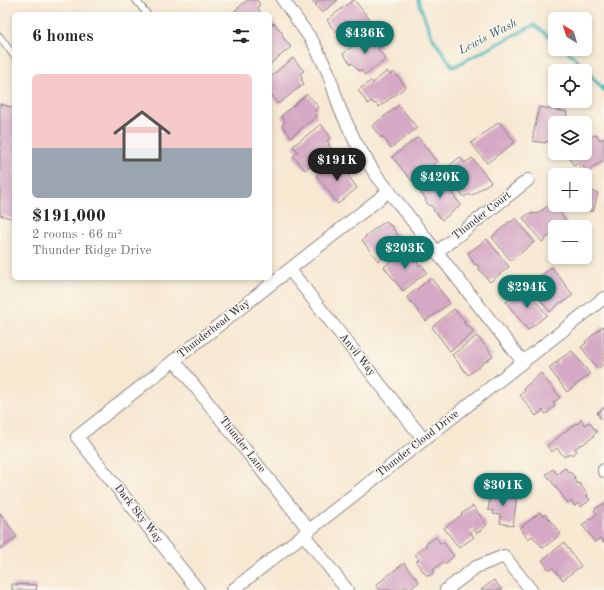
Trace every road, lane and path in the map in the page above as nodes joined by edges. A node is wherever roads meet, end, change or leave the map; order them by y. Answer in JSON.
{"nodes":[{"id":1,"x":136,"y":0,"type":"edge"},
{"id":2,"x":283,"y":0,"type":"edge"},
{"id":3,"x":145,"y":12,"type":"edge"},
{"id":4,"x":0,"y":37,"type":"edge"},
{"id":5,"x":12,"y":53,"type":"edge"},
{"id":6,"x":528,"y":180,"type":"dead end"},
{"id":7,"x":389,"y":191,"type":"junction"},
{"id":8,"x":437,"y":252,"type":"junction"},
{"id":9,"x":290,"y":270,"type":"junction"},
{"id":10,"x":604,"y":298,"type":"edge"},
{"id":11,"x":174,"y":360,"type":"junction"},
{"id":12,"x":523,"y":362,"type":"junction"},
{"id":13,"x":77,"y":437,"type":"joint"},
{"id":14,"x":424,"y":440,"type":"junction"},
{"id":15,"x":306,"y":532,"type":"junction"},
{"id":16,"x":198,"y":590,"type":"edge"},
{"id":17,"x":233,"y":590,"type":"edge"},
{"id":18,"x":347,"y":590,"type":"edge"},
{"id":19,"x":446,"y":590,"type":"edge"},
{"id":20,"x":531,"y":590,"type":"edge"}],
"edges":[{"from":1,"to":3,"type":"lane"},
{"from":2,"to":7,"type":"street"},
{"from":4,"to":5,"type":"lane"},
{"from":6,"to":8,"type":"street","name":"Thunder Court"},
{"from":7,"to":8,"type":"street"},
{"from":7,"to":9,"type":"street","name":"Thunderhead Way"},
{"from":8,"to":12,"type":"street"},
{"from":9,"to":11,"type":"street","name":"Thunderhead Way"},
{"from":9,"to":14,"type":"street","name":"Anvil Way"},
{"from":10,"to":12,"type":"street","name":"Thunder Cloud Drive"},
{"from":11,"to":13,"type":"street","name":"Thunderhead Way"},
{"from":11,"to":15,"type":"street","name":"Thunder Lane"},
{"from":12,"to":14,"type":"street","name":"Thunder Cloud Drive"},
{"from":13,"to":16,"type":"street","name":"Dark Sky Way"},
{"from":14,"to":15,"type":"street","name":"Thunder Cloud Drive"},
{"from":15,"to":17,"type":"street","name":"Thunder Cloud Drive"},
{"from":15,"to":18,"type":"street","name":"Thunder Lane"},
{"from":19,"to":20,"type":"street"}]}
